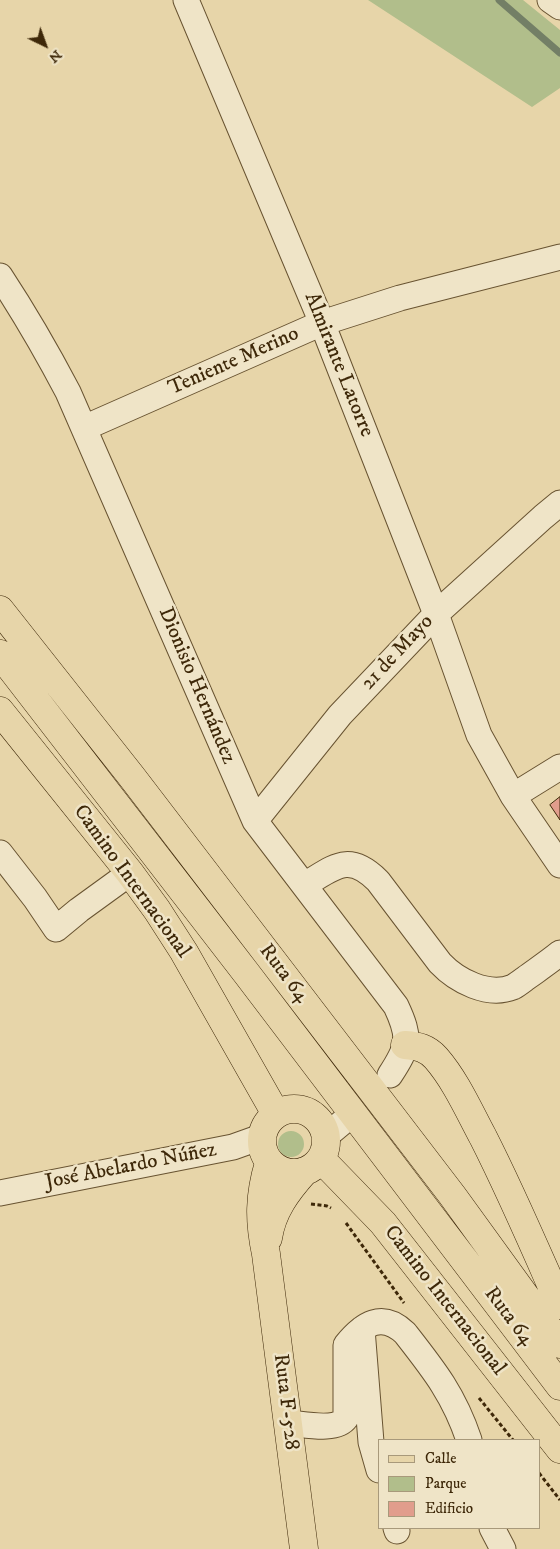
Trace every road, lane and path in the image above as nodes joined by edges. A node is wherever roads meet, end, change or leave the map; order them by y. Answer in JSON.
{"nodes":[{"id":1,"x":186,"y":0,"type":"edge"},
{"id":2,"x":550,"y":0,"type":"edge"},
{"id":3,"x":560,"y":7,"type":"edge"},
{"id":4,"x":560,"y":257,"type":"edge"},
{"id":5,"x":0,"y":276,"type":"edge"},
{"id":6,"x":322,"y":324,"type":"junction"},
{"id":7,"x":84,"y":428,"type":"junction"},
{"id":8,"x":560,"y":503,"type":"edge"},
{"id":9,"x":0,"y":610,"type":"edge"},
{"id":10,"x":436,"y":614,"type":"junction"},
{"id":11,"x":0,"y":654,"type":"edge"},
{"id":12,"x":0,"y":711,"type":"edge"},
{"id":13,"x":560,"y":767,"type":"edge"},
{"id":14,"x":512,"y":796,"type":"junction"},
{"id":15,"x":255,"y":821,"type":"junction"},
{"id":16,"x":0,"y":853,"type":"edge"},
{"id":17,"x":560,"y":865,"type":"edge"},
{"id":18,"x":130,"y":873,"type":"junction"},
{"id":19,"x":304,"y":885,"type":"junction"},
{"id":20,"x":560,"y":953,"type":"edge"},
{"id":21,"x":405,"y":1045,"type":"junction"},
{"id":22,"x":390,"y":1075,"type":"dead end"},
{"id":23,"x":276,"y":1114,"type":"junction"},
{"id":24,"x":261,"y":1137,"type":"junction"},
{"id":25,"x":324,"y":1147,"type":"junction"},
{"id":26,"x":269,"y":1163,"type":"junction"},
{"id":27,"x":0,"y":1193,"type":"edge"},
{"id":28,"x":266,"y":1254,"type":"junction"},
{"id":29,"x":560,"y":1305,"type":"edge"},
{"id":30,"x":362,"y":1329,"type":"junction"},
{"id":31,"x":560,"y":1344,"type":"edge"},
{"id":32,"x":560,"y":1386,"type":"edge"},
{"id":33,"x":288,"y":1423,"type":"junction"},
{"id":34,"x":469,"y":1439,"type":"edge"},
{"id":35,"x":560,"y":1449,"type":"edge"},
{"id":36,"x":378,"y":1466,"type":"edge"},
{"id":37,"x":540,"y":1474,"type":"edge"},
{"id":38,"x":560,"y":1500,"type":"edge"},
{"id":39,"x":493,"y":1529,"type":"edge"},
{"id":40,"x":304,"y":1549,"type":"edge"},
{"id":41,"x":504,"y":1549,"type":"edge"}],
"edges":[{"from":1,"to":6,"type":"street","name":"Almirante Latorre"},
{"from":2,"to":3,"type":"street"},
{"from":4,"to":6,"type":"street","name":"Teniente Merino"},
{"from":5,"to":7,"type":"street","name":"Dionisio Hernández"},
{"from":6,"to":7,"type":"street","name":"Teniente Merino"},
{"from":6,"to":10,"type":"street","name":"Almirante Latorre"},
{"from":7,"to":15,"type":"street","name":"Dionisio Hernández"},
{"from":8,"to":10,"type":"street","name":"21 de Mayo"},
{"from":9,"to":31,"type":"main road","name":"Ruta 64"},
{"from":10,"to":14,"type":"street","name":"Almirante Latorre"},
{"from":10,"to":15,"type":"street","name":"21 de Mayo"},
{"from":11,"to":32,"type":"main road","name":"Ruta 64"},
{"from":12,"to":18,"type":"main road","name":"Camino Internacional"},
{"from":13,"to":14,"type":"street"},
{"from":14,"to":17,"type":"street","name":"Almirante Latorre"},
{"from":15,"to":19,"type":"street","name":"Dionisio Hernández"},
{"from":16,"to":18,"type":"street"},
{"from":18,"to":23,"type":"main road","name":"Camino Internacional"},
{"from":19,"to":20,"type":"street"},
{"from":19,"to":21,"type":"street","name":"Dionisio Hernández"},
{"from":21,"to":22,"type":"street"},
{"from":21,"to":29,"type":"main road"},
{"from":23,"to":24,"type":"main road"},
{"from":23,"to":25,"type":"main road"},
{"from":24,"to":26,"type":"main road"},
{"from":24,"to":27,"type":"street","name":"José Abelardo Núñez"},
{"from":25,"to":26,"type":"main road"},
{"from":25,"to":28,"type":"main road","name":"Ruta F-528"},
{"from":25,"to":35,"type":"main road","name":"Camino Internacional"},
{"from":26,"to":28,"type":"main road","name":"Ruta F-528"},
{"from":28,"to":33,"type":"main road","name":"Ruta F-528"},
{"from":30,"to":33,"type":"street"},
{"from":30,"to":34,"type":"street"},
{"from":30,"to":36,"type":"street"},
{"from":33,"to":40,"type":"main road","name":"Ruta F-528"},
{"from":37,"to":38,"type":"path"},
{"from":39,"to":41,"type":"street"}]}
